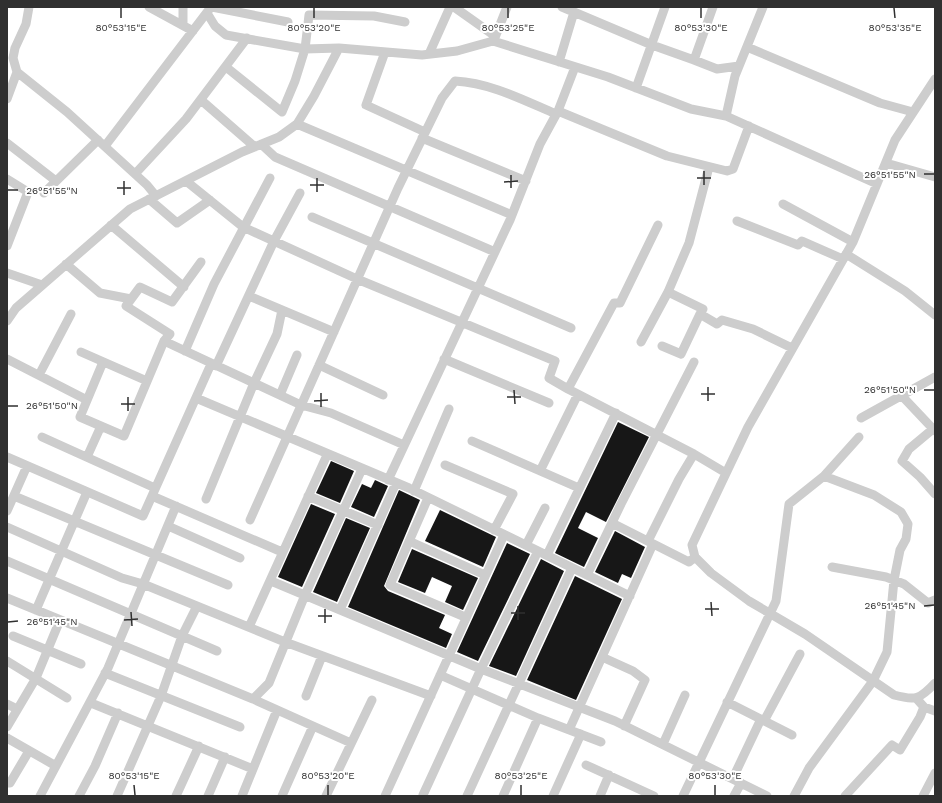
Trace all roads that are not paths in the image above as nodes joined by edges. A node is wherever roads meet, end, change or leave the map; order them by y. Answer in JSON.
{"nodes":[{"id":1,"x":29,"y":7,"type":"edge"},
{"id":2,"x":149,"y":7,"type":"edge"},
{"id":3,"x":183,"y":7,"type":"edge"},
{"id":4,"x":450,"y":7,"type":"edge"},
{"id":5,"x":454,"y":7,"type":"edge"},
{"id":6,"x":507,"y":7,"type":"edge"},
{"id":7,"x":665,"y":7,"type":"edge"},
{"id":8,"x":713,"y":7,"type":"edge"},
{"id":9,"x":763,"y":7,"type":"edge"},
{"id":10,"x":210,"y":9,"type":"edge"},
{"id":11,"x":569,"y":9,"type":"edge"},
{"id":12,"x":288,"y":22,"type":"dead end"},
{"id":13,"x":405,"y":22,"type":"dead end"},
{"id":14,"x":183,"y":25,"type":"junction"},
{"id":15,"x":193,"y":31,"type":"junction"},
{"id":16,"x":247,"y":38,"type":"junction"},
{"id":17,"x":494,"y":39,"type":"junction"},
{"id":18,"x":652,"y":45,"type":"junction"},
{"id":19,"x":747,"y":47,"type":"junction"},
{"id":20,"x":339,"y":48,"type":"junction"},
{"id":21,"x":305,"y":49,"type":"junction"},
{"id":22,"x":10,"y":51,"type":"edge"},
{"id":23,"x":385,"y":52,"type":"junction"},
{"id":24,"x":429,"y":54,"type":"junction"},
{"id":25,"x":694,"y":60,"type":"junction"},
{"id":26,"x":559,"y":62,"type":"junction"},
{"id":27,"x":739,"y":66,"type":"junction"},
{"id":28,"x":226,"y":67,"type":"junction"},
{"id":29,"x":575,"y":67,"type":"junction"},
{"id":30,"x":16,"y":72,"type":"junction"},
{"id":31,"x":934,"y":84,"type":"edge"},
{"id":32,"x":636,"y":88,"type":"junction"},
{"id":33,"x":7,"y":100,"type":"edge"},
{"id":34,"x":200,"y":100,"type":"junction"},
{"id":35,"x":557,"y":112,"type":"junction"},
{"id":36,"x":913,"y":112,"type":"junction"},
{"id":37,"x":726,"y":116,"type":"junction"},
{"id":38,"x":297,"y":124,"type":"junction"},
{"id":39,"x":748,"y":126,"type":"junction"},
{"id":40,"x":424,"y":135,"type":"junction"},
{"id":41,"x":7,"y":143,"type":"edge"},
{"id":42,"x":101,"y":143,"type":"junction"},
{"id":43,"x":258,"y":146,"type":"junction"},
{"id":44,"x":886,"y":163,"type":"junction"},
{"id":45,"x":709,"y":167,"type":"junction"},
{"id":46,"x":406,"y":171,"type":"junction"},
{"id":47,"x":135,"y":174,"type":"junction"},
{"id":48,"x":7,"y":178,"type":"edge"},
{"id":49,"x":270,"y":178,"type":"dead end"},
{"id":50,"x":935,"y":178,"type":"edge"},
{"id":51,"x":186,"y":181,"type":"junction"},
{"id":52,"x":526,"y":181,"type":"junction"},
{"id":53,"x":56,"y":182,"type":"junction"},
{"id":54,"x":877,"y":184,"type":"junction"},
{"id":55,"x":44,"y":193,"type":"dead end"},
{"id":56,"x":300,"y":193,"type":"dead end"},
{"id":57,"x":153,"y":198,"type":"junction"},
{"id":58,"x":210,"y":200,"type":"junction"},
{"id":59,"x":783,"y":204,"type":"dead end"},
{"id":60,"x":389,"y":207,"type":"junction"},
{"id":61,"x":512,"y":215,"type":"junction"},
{"id":62,"x":312,"y":217,"type":"dead end"},
{"id":63,"x":737,"y":221,"type":"dead end"},
{"id":64,"x":111,"y":225,"type":"junction"},
{"id":65,"x":658,"y":225,"type":"dead end"},
{"id":66,"x":243,"y":227,"type":"junction"},
{"id":67,"x":274,"y":241,"type":"junction"},
{"id":68,"x":374,"y":242,"type":"junction"},
{"id":69,"x":853,"y":242,"type":"junction"},
{"id":70,"x":7,"y":246,"type":"edge"},
{"id":71,"x":495,"y":252,"type":"junction"},
{"id":72,"x":844,"y":256,"type":"junction"},
{"id":73,"x":201,"y":262,"type":"dead end"},
{"id":74,"x":66,"y":264,"type":"junction"},
{"id":75,"x":7,"y":273,"type":"edge"},
{"id":76,"x":357,"y":279,"type":"junction"},
{"id":77,"x":42,"y":285,"type":"junction"},
{"id":78,"x":184,"y":286,"type":"junction"},
{"id":79,"x":478,"y":288,"type":"junction"},
{"id":80,"x":668,"y":292,"type":"junction"},
{"id":81,"x":248,"y":296,"type":"junction"},
{"id":82,"x":131,"y":299,"type":"junction"},
{"id":83,"x":282,"y":310,"type":"junction"},
{"id":84,"x":71,"y":314,"type":"dead end"},
{"id":85,"x":700,"y":314,"type":"junction"},
{"id":86,"x":935,"y":315,"type":"edge"},
{"id":87,"x":7,"y":321,"type":"edge"},
{"id":88,"x":462,"y":323,"type":"junction"},
{"id":89,"x":571,"y":328,"type":"dead end"},
{"id":90,"x":334,"y":332,"type":"junction"},
{"id":91,"x":164,"y":341,"type":"junction"},
{"id":92,"x":641,"y":342,"type":"dead end"},
{"id":93,"x":662,"y":346,"type":"dead end"},
{"id":94,"x":792,"y":348,"type":"junction"},
{"id":95,"x":185,"y":351,"type":"junction"},
{"id":96,"x":81,"y":352,"type":"dead end"},
{"id":97,"x":297,"y":355,"type":"dead end"},
{"id":98,"x":7,"y":359,"type":"edge"},
{"id":99,"x":444,"y":360,"type":"junction"},
{"id":100,"x":103,"y":362,"type":"junction"},
{"id":101,"x":694,"y":362,"type":"dead end"},
{"id":102,"x":214,"y":365,"type":"junction"},
{"id":103,"x":319,"y":365,"type":"junction"},
{"id":104,"x":40,"y":375,"type":"junction"},
{"id":105,"x":935,"y":377,"type":"edge"},
{"id":106,"x":147,"y":381,"type":"junction"},
{"id":107,"x":254,"y":383,"type":"junction"},
{"id":108,"x":568,"y":388,"type":"junction"},
{"id":109,"x":578,"y":394,"type":"junction"},
{"id":110,"x":280,"y":395,"type":"junction"},
{"id":111,"x":383,"y":395,"type":"dead end"},
{"id":112,"x":902,"y":396,"type":"junction"},
{"id":113,"x":196,"y":398,"type":"junction"},
{"id":114,"x":87,"y":400,"type":"junction"},
{"id":115,"x":549,"y":403,"type":"dead end"},
{"id":116,"x":301,"y":405,"type":"junction"},
{"id":117,"x":448,"y":409,"type":"dead end"},
{"id":118,"x":616,"y":413,"type":"junction"},
{"id":119,"x":240,"y":418,"type":"junction"},
{"id":120,"x":861,"y":418,"type":"dead end"},
{"id":121,"x":101,"y":426,"type":"junction"},
{"id":122,"x":934,"y":430,"type":"edge"},
{"id":123,"x":657,"y":435,"type":"junction"},
{"id":124,"x":42,"y":436,"type":"dead end"},
{"id":125,"x":859,"y":437,"type":"dead end"},
{"id":126,"x":286,"y":438,"type":"junction"},
{"id":127,"x":472,"y":441,"type":"dead end"},
{"id":128,"x":404,"y":445,"type":"junction"},
{"id":129,"x":327,"y":454,"type":"junction"},
{"id":130,"x":694,"y":454,"type":"junction"},
{"id":131,"x":7,"y":457,"type":"edge"},
{"id":132,"x":87,"y":458,"type":"junction"},
{"id":133,"x":445,"y":465,"type":"dead end"},
{"id":134,"x":27,"y":466,"type":"junction"},
{"id":135,"x":362,"y":469,"type":"junction"},
{"id":136,"x":540,"y":471,"type":"junction"},
{"id":137,"x":726,"y":473,"type":"junction"},
{"id":138,"x":824,"y":476,"type":"junction"},
{"id":139,"x":392,"y":481,"type":"junction"},
{"id":140,"x":579,"y":488,"type":"junction"},
{"id":141,"x":414,"y":491,"type":"junction"},
{"id":142,"x":87,"y":492,"type":"junction"},
{"id":143,"x":153,"y":492,"type":"junction"},
{"id":144,"x":935,"y":494,"type":"edge"},
{"id":145,"x":14,"y":496,"type":"junction"},
{"id":146,"x":308,"y":496,"type":"junction"},
{"id":147,"x":428,"y":498,"type":"junction"},
{"id":148,"x":206,"y":500,"type":"dead end"},
{"id":149,"x":176,"y":506,"type":"junction"},
{"id":150,"x":545,"y":508,"type":"dead end"},
{"id":151,"x":344,"y":510,"type":"junction"},
{"id":152,"x":7,"y":511,"type":"edge"},
{"id":153,"x":250,"y":520,"type":"dead end"},
{"id":154,"x":74,"y":522,"type":"junction"},
{"id":155,"x":612,"y":524,"type":"junction"},
{"id":156,"x":378,"y":525,"type":"junction"},
{"id":157,"x":168,"y":526,"type":"junction"},
{"id":158,"x":7,"y":527,"type":"edge"},
{"id":159,"x":494,"y":530,"type":"junction"},
{"id":160,"x":504,"y":534,"type":"junction"},
{"id":161,"x":410,"y":541,"type":"junction"},
{"id":162,"x":650,"y":542,"type":"junction"},
{"id":163,"x":526,"y":545,"type":"junction"},
{"id":164,"x":62,"y":551,"type":"junction"},
{"id":165,"x":538,"y":551,"type":"junction"},
{"id":166,"x":282,"y":552,"type":"junction"},
{"id":167,"x":155,"y":555,"type":"junction"},
{"id":168,"x":547,"y":556,"type":"junction"},
{"id":169,"x":695,"y":557,"type":"junction"},
{"id":170,"x":240,"y":558,"type":"dead end"},
{"id":171,"x":7,"y":561,"type":"edge"},
{"id":172,"x":832,"y":567,"type":"dead end"},
{"id":173,"x":572,"y":568,"type":"junction"},
{"id":174,"x":485,"y":575,"type":"junction"},
{"id":175,"x":588,"y":575,"type":"junction"},
{"id":176,"x":50,"y":580,"type":"junction"},
{"id":177,"x":894,"y":580,"type":"junction"},
{"id":178,"x":271,"y":581,"type":"junction"},
{"id":179,"x":143,"y":584,"type":"junction"},
{"id":180,"x":228,"y":584,"type":"dead end"},
{"id":181,"x":305,"y":595,"type":"junction"},
{"id":182,"x":630,"y":596,"type":"junction"},
{"id":183,"x":7,"y":598,"type":"edge"},
{"id":184,"x":935,"y":600,"type":"edge"},
{"id":185,"x":197,"y":606,"type":"junction"},
{"id":186,"x":36,"y":610,"type":"junction"},
{"id":187,"x":340,"y":610,"type":"junction"},
{"id":188,"x":769,"y":613,"type":"junction"},
{"id":189,"x":130,"y":614,"type":"junction"},
{"id":190,"x":465,"y":618,"type":"junction"},
{"id":191,"x":60,"y":620,"type":"junction"},
{"id":192,"x":249,"y":628,"type":"junction"},
{"id":193,"x":13,"y":636,"type":"dead end"},
{"id":194,"x":182,"y":636,"type":"junction"},
{"id":195,"x":285,"y":642,"type":"junction"},
{"id":196,"x":118,"y":644,"type":"junction"},
{"id":197,"x":48,"y":650,"type":"junction"},
{"id":198,"x":217,"y":651,"type":"dead end"},
{"id":199,"x":800,"y":654,"type":"dead end"},
{"id":200,"x":322,"y":656,"type":"junction"},
{"id":201,"x":448,"y":656,"type":"junction"},
{"id":202,"x":602,"y":657,"type":"junction"},
{"id":203,"x":7,"y":661,"type":"edge"},
{"id":204,"x":81,"y":664,"type":"dead end"},
{"id":205,"x":172,"y":666,"type":"junction"},
{"id":206,"x":481,"y":669,"type":"junction"},
{"id":207,"x":105,"y":673,"type":"junction"},
{"id":208,"x":440,"y":675,"type":"junction"},
{"id":209,"x":36,"y":678,"type":"junction"},
{"id":210,"x":873,"y":681,"type":"junction"},
{"id":211,"x":935,"y":683,"type":"edge"},
{"id":212,"x":518,"y":684,"type":"junction"},
{"id":213,"x":472,"y":689,"type":"junction"},
{"id":214,"x":685,"y":695,"type":"dead end"},
{"id":215,"x":161,"y":696,"type":"junction"},
{"id":216,"x":306,"y":696,"type":"dead end"},
{"id":217,"x":431,"y":696,"type":"junction"},
{"id":218,"x":67,"y":698,"type":"dead end"},
{"id":219,"x":916,"y":698,"type":"junction"},
{"id":220,"x":253,"y":699,"type":"junction"},
{"id":221,"x":372,"y":700,"type":"dead end"},
{"id":222,"x":727,"y":702,"type":"junction"},
{"id":223,"x":91,"y":703,"type":"junction"},
{"id":224,"x":7,"y":704,"type":"edge"},
{"id":225,"x":509,"y":705,"type":"junction"},
{"id":226,"x":924,"y":707,"type":"junction"},
{"id":227,"x":578,"y":708,"type":"junction"},
{"id":228,"x":17,"y":709,"type":"junction"},
{"id":229,"x":277,"y":710,"type":"junction"},
{"id":230,"x":935,"y":711,"type":"edge"},
{"id":231,"x":118,"y":713,"type":"junction"},
{"id":232,"x":538,"y":718,"type":"junction"},
{"id":233,"x":763,"y":720,"type":"junction"},
{"id":234,"x":147,"y":726,"type":"junction"},
{"id":235,"x":313,"y":726,"type":"junction"},
{"id":236,"x":624,"y":726,"type":"junction"},
{"id":237,"x":7,"y":727,"type":"edge"},
{"id":238,"x":240,"y":728,"type":"dead end"},
{"id":239,"x":569,"y":730,"type":"junction"},
{"id":240,"x":581,"y":734,"type":"junction"},
{"id":241,"x":792,"y":735,"type":"dead end"},
{"id":242,"x":7,"y":738,"type":"edge"},
{"id":243,"x":601,"y":742,"type":"dead end"},
{"id":244,"x":351,"y":743,"type":"junction"},
{"id":245,"x":663,"y":744,"type":"junction"},
{"id":246,"x":199,"y":746,"type":"junction"},
{"id":247,"x":29,"y":751,"type":"junction"},
{"id":248,"x":225,"y":757,"type":"junction"},
{"id":249,"x":700,"y":762,"type":"junction"},
{"id":250,"x":586,"y":765,"type":"dead end"},
{"id":251,"x":56,"y":766,"type":"junction"},
{"id":252,"x":253,"y":769,"type":"junction"},
{"id":253,"x":935,"y":773,"type":"edge"},
{"id":254,"x":609,"y":775,"type":"junction"},
{"id":255,"x":737,"y":780,"type":"junction"},
{"id":256,"x":7,"y":783,"type":"edge"},
{"id":257,"x":796,"y":795,"type":"edge"},
{"id":258,"x":40,"y":796,"type":"edge"},
{"id":259,"x":79,"y":796,"type":"edge"},
{"id":260,"x":117,"y":796,"type":"edge"},
{"id":261,"x":176,"y":796,"type":"edge"},
{"id":262,"x":208,"y":796,"type":"edge"},
{"id":263,"x":242,"y":796,"type":"edge"},
{"id":264,"x":282,"y":796,"type":"edge"},
{"id":265,"x":326,"y":796,"type":"edge"},
{"id":266,"x":385,"y":796,"type":"edge"},
{"id":267,"x":423,"y":796,"type":"edge"},
{"id":268,"x":467,"y":796,"type":"edge"},
{"id":269,"x":503,"y":796,"type":"edge"},
{"id":270,"x":553,"y":796,"type":"edge"},
{"id":271,"x":600,"y":796,"type":"edge"},
{"id":272,"x":654,"y":796,"type":"edge"},
{"id":273,"x":683,"y":796,"type":"edge"},
{"id":274,"x":734,"y":796,"type":"edge"},
{"id":275,"x":766,"y":796,"type":"edge"},
{"id":276,"x":845,"y":796,"type":"edge"},
{"id":277,"x":923,"y":796,"type":"edge"}],
"edges":[{"from":1,"to":22,"type":"street"},
{"from":2,"to":14,"type":"street"},
{"from":3,"to":14,"type":"street"},
{"from":4,"to":24,"type":"street"},
{"from":5,"to":17,"type":"street"},
{"from":6,"to":17,"type":"street"},
{"from":7,"to":18,"type":"street"},
{"from":8,"to":25,"type":"street"},
{"from":9,"to":19,"type":"street"},
{"from":10,"to":12,"type":"street"},
{"from":10,"to":15,"type":"street"},
{"from":10,"to":16,"type":"street"},
{"from":11,"to":18,"type":"street"},
{"from":11,"to":26,"type":"street"},
{"from":13,"to":21,"type":"street"},
{"from":14,"to":15,"type":"street"},
{"from":15,"to":42,"type":"street"},
{"from":16,"to":21,"type":"street"},
{"from":16,"to":28,"type":"street"},
{"from":17,"to":24,"type":"street"},
{"from":17,"to":26,"type":"street"},
{"from":18,"to":25,"type":"street"},
{"from":18,"to":32,"type":"street"},
{"from":19,"to":27,"type":"street"},
{"from":19,"to":36,"type":"street"},
{"from":20,"to":21,"type":"street"},
{"from":20,"to":23,"type":"street"},
{"from":20,"to":38,"type":"street"},
{"from":21,"to":28,"type":"street"},
{"from":22,"to":30,"type":"street"},
{"from":23,"to":24,"type":"street"},
{"from":23,"to":40,"type":"street"},
{"from":25,"to":27,"type":"street"},
{"from":26,"to":29,"type":"street"},
{"from":27,"to":37,"type":"street"},
{"from":28,"to":34,"type":"street"},
{"from":29,"to":32,"type":"street"},
{"from":29,"to":35,"type":"street"},
{"from":30,"to":33,"type":"street"},
{"from":30,"to":42,"type":"street"},
{"from":31,"to":36,"type":"street"},
{"from":32,"to":37,"type":"street"},
{"from":34,"to":43,"type":"street"},
{"from":34,"to":47,"type":"street"},
{"from":35,"to":40,"type":"street"},
{"from":35,"to":45,"type":"street"},
{"from":35,"to":52,"type":"street"},
{"from":36,"to":44,"type":"street"},
{"from":37,"to":39,"type":"street"},
{"from":38,"to":43,"type":"street"},
{"from":38,"to":46,"type":"street"},
{"from":39,"to":45,"type":"street"},
{"from":39,"to":54,"type":"street"},
{"from":40,"to":46,"type":"street"},
{"from":40,"to":52,"type":"street"},
{"from":41,"to":53,"type":"street"},
{"from":42,"to":47,"type":"street"},
{"from":42,"to":53,"type":"street"},
{"from":43,"to":51,"type":"street"},
{"from":43,"to":60,"type":"street"},
{"from":44,"to":50,"type":"street"},
{"from":44,"to":54,"type":"street"},
{"from":45,"to":80,"type":"street"},
{"from":46,"to":60,"type":"street"},
{"from":46,"to":61,"type":"street"},
{"from":47,"to":57,"type":"street"},
{"from":48,"to":70,"type":"street"},
{"from":49,"to":66,"type":"street"},
{"from":51,"to":57,"type":"street"},
{"from":51,"to":58,"type":"street"},
{"from":52,"to":61,"type":"street"},
{"from":53,"to":55,"type":"street"},
{"from":54,"to":69,"type":"street"},
{"from":56,"to":67,"type":"street"},
{"from":57,"to":58,"type":"street"},
{"from":57,"to":64,"type":"street"},
{"from":58,"to":66,"type":"street"},
{"from":59,"to":69,"type":"street"},
{"from":60,"to":68,"type":"street"},
{"from":60,"to":71,"type":"street"},
{"from":61,"to":71,"type":"street"},
{"from":62,"to":68,"type":"street"},
{"from":63,"to":72,"type":"street"},
{"from":64,"to":74,"type":"street"},
{"from":64,"to":78,"type":"street"},
{"from":65,"to":108,"type":"street"},
{"from":66,"to":67,"type":"street"},
{"from":66,"to":95,"type":"street"},
{"from":67,"to":76,"type":"street"},
{"from":67,"to":81,"type":"street"},
{"from":68,"to":76,"type":"street"},
{"from":68,"to":79,"type":"street"},
{"from":69,"to":72,"type":"street"},
{"from":71,"to":79,"type":"street"},
{"from":72,"to":86,"type":"street"},
{"from":72,"to":94,"type":"street"},
{"from":73,"to":78,"type":"street"},
{"from":74,"to":77,"type":"street"},
{"from":74,"to":82,"type":"street"},
{"from":75,"to":77,"type":"street"},
{"from":76,"to":88,"type":"street"},
{"from":76,"to":90,"type":"street"},
{"from":77,"to":87,"type":"street"},
{"from":78,"to":82,"type":"street"},
{"from":79,"to":88,"type":"street"},
{"from":79,"to":89,"type":"street"},
{"from":80,"to":85,"type":"street"},
{"from":80,"to":92,"type":"street"},
{"from":81,"to":83,"type":"street"},
{"from":81,"to":102,"type":"street"},
{"from":82,"to":91,"type":"street"},
{"from":83,"to":90,"type":"street"},
{"from":83,"to":107,"type":"street"},
{"from":84,"to":104,"type":"street"},
{"from":85,"to":93,"type":"street"},
{"from":85,"to":94,"type":"street"},
{"from":88,"to":99,"type":"street"},
{"from":88,"to":108,"type":"street"},
{"from":90,"to":103,"type":"street"},
{"from":91,"to":95,"type":"street"},
{"from":91,"to":106,"type":"street"},
{"from":94,"to":137,"type":"street"},
{"from":95,"to":102,"type":"street"},
{"from":96,"to":100,"type":"street"},
{"from":97,"to":110,"type":"street"},
{"from":98,"to":104,"type":"street"},
{"from":99,"to":115,"type":"street"},
{"from":99,"to":128,"type":"street"},
{"from":100,"to":106,"type":"street"},
{"from":100,"to":114,"type":"street"},
{"from":101,"to":123,"type":"street"},
{"from":102,"to":107,"type":"street"},
{"from":102,"to":113,"type":"street"},
{"from":103,"to":111,"type":"street"},
{"from":103,"to":116,"type":"street"},
{"from":104,"to":114,"type":"street"},
{"from":105,"to":112,"type":"street"},
{"from":106,"to":121,"type":"street"},
{"from":107,"to":110,"type":"street"},
{"from":107,"to":119,"type":"street"},
{"from":108,"to":109,"type":"street"},
{"from":109,"to":118,"type":"street"},
{"from":109,"to":136,"type":"street"},
{"from":110,"to":116,"type":"street"},
{"from":112,"to":120,"type":"street"},
{"from":112,"to":122,"type":"street"},
{"from":113,"to":119,"type":"street"},
{"from":113,"to":143,"type":"street"},
{"from":114,"to":121,"type":"street"},
{"from":116,"to":126,"type":"street"},
{"from":116,"to":128,"type":"street"},
{"from":117,"to":141,"type":"street"},
{"from":118,"to":123,"type":"street"},
{"from":118,"to":140,"type":"street"},
{"from":119,"to":126,"type":"street"},
{"from":119,"to":148,"type":"street"},
{"from":121,"to":132,"type":"street"},
{"from":122,"to":144,"type":"street"},
{"from":123,"to":130,"type":"street"},
{"from":123,"to":155,"type":"street"},
{"from":124,"to":132,"type":"street"},
{"from":125,"to":138,"type":"street"},
{"from":126,"to":129,"type":"street"},
{"from":126,"to":153,"type":"street"},
{"from":127,"to":136,"type":"street"},
{"from":128,"to":139,"type":"street"},
{"from":129,"to":135,"type":"street"},
{"from":129,"to":146,"type":"street"},
{"from":130,"to":137,"type":"street"},
{"from":130,"to":162,"type":"street"},
{"from":131,"to":134,"type":"street"},
{"from":132,"to":143,"type":"street"},
{"from":133,"to":159,"type":"street"},
{"from":134,"to":142,"type":"street"},
{"from":134,"to":145,"type":"street"},
{"from":135,"to":139,"type":"street"},
{"from":135,"to":151,"type":"street"},
{"from":136,"to":140,"type":"street"},
{"from":137,"to":169,"type":"street"},
{"from":138,"to":177,"type":"street"},
{"from":138,"to":188,"type":"street"},
{"from":139,"to":141,"type":"street"},
{"from":139,"to":156,"type":"street"},
{"from":140,"to":168,"type":"street"},
{"from":141,"to":147,"type":"street"},
{"from":142,"to":143,"type":"street"},
{"from":142,"to":154,"type":"street"},
{"from":143,"to":149,"type":"street"},
{"from":145,"to":152,"type":"street"},
{"from":145,"to":154,"type":"street"},
{"from":146,"to":151,"type":"street"},
{"from":146,"to":166,"type":"street"},
{"from":147,"to":159,"type":"street"},
{"from":147,"to":161,"type":"street"},
{"from":149,"to":157,"type":"street"},
{"from":149,"to":166,"type":"street"},
{"from":150,"to":163,"type":"street"},
{"from":151,"to":156,"type":"street"},
{"from":151,"to":181,"type":"street"},
{"from":154,"to":164,"type":"street"},
{"from":154,"to":167,"type":"street"},
{"from":155,"to":162,"type":"street"},
{"from":155,"to":175,"type":"street"},
{"from":156,"to":187,"type":"street"},
{"from":157,"to":167,"type":"street"},
{"from":157,"to":170,"type":"street"},
{"from":158,"to":164,"type":"street"},
{"from":159,"to":160,"type":"street"},
{"from":160,"to":163,"type":"street"},
{"from":160,"to":174,"type":"street"},
{"from":161,"to":174,"type":"street"},
{"from":161,"to":190,"type":"street"},
{"from":162,"to":169,"type":"street"},
{"from":162,"to":182,"type":"street"},
{"from":163,"to":165,"type":"street"},
{"from":164,"to":176,"type":"street"},
{"from":164,"to":179,"type":"street"},
{"from":165,"to":168,"type":"street"},
{"from":165,"to":206,"type":"street"},
{"from":166,"to":178,"type":"street"},
{"from":167,"to":179,"type":"street"},
{"from":167,"to":180,"type":"street"},
{"from":168,"to":173,"type":"street"},
{"from":169,"to":188,"type":"street"},
{"from":171,"to":176,"type":"street"},
{"from":172,"to":177,"type":"street"},
{"from":173,"to":175,"type":"street"},
{"from":173,"to":212,"type":"street"},
{"from":174,"to":190,"type":"street"},
{"from":175,"to":182,"type":"street"},
{"from":176,"to":186,"type":"street"},
{"from":176,"to":189,"type":"street"},
{"from":177,"to":184,"type":"street"},
{"from":177,"to":210,"type":"street"},
{"from":178,"to":181,"type":"street"},
{"from":178,"to":192,"type":"street"},
{"from":179,"to":185,"type":"street"},
{"from":179,"to":189,"type":"street"},
{"from":181,"to":187,"type":"street"},
{"from":181,"to":195,"type":"street"},
{"from":182,"to":202,"type":"street"},
{"from":183,"to":186,"type":"street"},
{"from":185,"to":192,"type":"street"},
{"from":185,"to":194,"type":"street"},
{"from":186,"to":191,"type":"street"},
{"from":187,"to":201,"type":"street"},
{"from":188,"to":210,"type":"street"},
{"from":188,"to":222,"type":"street"},
{"from":189,"to":194,"type":"street"},
{"from":189,"to":196,"type":"street"},
{"from":190,"to":201,"type":"street"},
{"from":191,"to":196,"type":"street"},
{"from":191,"to":197,"type":"street"},
{"from":192,"to":195,"type":"street"},
{"from":193,"to":197,"type":"street"},
{"from":194,"to":198,"type":"street"},
{"from":194,"to":205,"type":"street"},
{"from":195,"to":200,"type":"street"},
{"from":195,"to":220,"type":"street"},
{"from":196,"to":205,"type":"street"},
{"from":196,"to":207,"type":"street"},
{"from":197,"to":204,"type":"street"},
{"from":197,"to":209,"type":"street"},
{"from":199,"to":233,"type":"street"},
{"from":200,"to":216,"type":"street"},
{"from":200,"to":217,"type":"street"},
{"from":201,"to":206,"type":"street"},
{"from":201,"to":208,"type":"street"},
{"from":202,"to":227,"type":"street"},
{"from":202,"to":236,"type":"street"},
{"from":203,"to":209,"type":"street"},
{"from":205,"to":215,"type":"street"},
{"from":205,"to":220,"type":"street"},
{"from":206,"to":212,"type":"street"},
{"from":206,"to":213,"type":"street"},
{"from":207,"to":215,"type":"street"},
{"from":207,"to":223,"type":"street"},
{"from":208,"to":213,"type":"street"},
{"from":208,"to":217,"type":"street"},
{"from":209,"to":218,"type":"street"},
{"from":209,"to":228,"type":"street"},
{"from":210,"to":219,"type":"street"},
{"from":210,"to":257,"type":"street"},
{"from":211,"to":219,"type":"street"},
{"from":212,"to":225,"type":"street"},
{"from":212,"to":227,"type":"street"},
{"from":213,"to":225,"type":"street"},
{"from":213,"to":267,"type":"street"},
{"from":214,"to":245,"type":"street"},
{"from":215,"to":234,"type":"street"},
{"from":215,"to":238,"type":"street"},
{"from":217,"to":266,"type":"street"},
{"from":219,"to":226,"type":"street"},
{"from":220,"to":229,"type":"street"},
{"from":221,"to":244,"type":"street"},
{"from":222,"to":233,"type":"street"},
{"from":222,"to":249,"type":"street"},
{"from":223,"to":231,"type":"street"},
{"from":223,"to":251,"type":"street"},
{"from":224,"to":228,"type":"street"},
{"from":225,"to":232,"type":"street"},
{"from":225,"to":268,"type":"street"},
{"from":226,"to":230,"type":"street"},
{"from":226,"to":276,"type":"street"},
{"from":227,"to":236,"type":"street"},
{"from":227,"to":239,"type":"street"},
{"from":228,"to":237,"type":"street"},
{"from":229,"to":235,"type":"street"},
{"from":229,"to":252,"type":"street"},
{"from":231,"to":234,"type":"street"},
{"from":231,"to":259,"type":"street"},
{"from":232,"to":239,"type":"street"},
{"from":232,"to":269,"type":"street"},
{"from":233,"to":241,"type":"street"},
{"from":233,"to":255,"type":"street"},
{"from":234,"to":246,"type":"street"},
{"from":234,"to":260,"type":"street"},
{"from":235,"to":244,"type":"street"},
{"from":235,"to":264,"type":"street"},
{"from":236,"to":245,"type":"street"},
{"from":239,"to":240,"type":"street"},
{"from":240,"to":243,"type":"street"},
{"from":240,"to":270,"type":"street"},
{"from":242,"to":247,"type":"street"},
{"from":244,"to":265,"type":"street"},
{"from":245,"to":249,"type":"street"},
{"from":246,"to":248,"type":"street"},
{"from":246,"to":261,"type":"street"},
{"from":247,"to":251,"type":"street"},
{"from":247,"to":256,"type":"street"},
{"from":248,"to":252,"type":"street"},
{"from":248,"to":262,"type":"street"},
{"from":249,"to":255,"type":"street"},
{"from":249,"to":273,"type":"street"},
{"from":250,"to":254,"type":"street"},
{"from":251,"to":258,"type":"street"},
{"from":252,"to":263,"type":"street"},
{"from":253,"to":277,"type":"street"},
{"from":254,"to":271,"type":"street"},
{"from":254,"to":272,"type":"street"},
{"from":255,"to":274,"type":"street"},
{"from":255,"to":275,"type":"street"}]}
